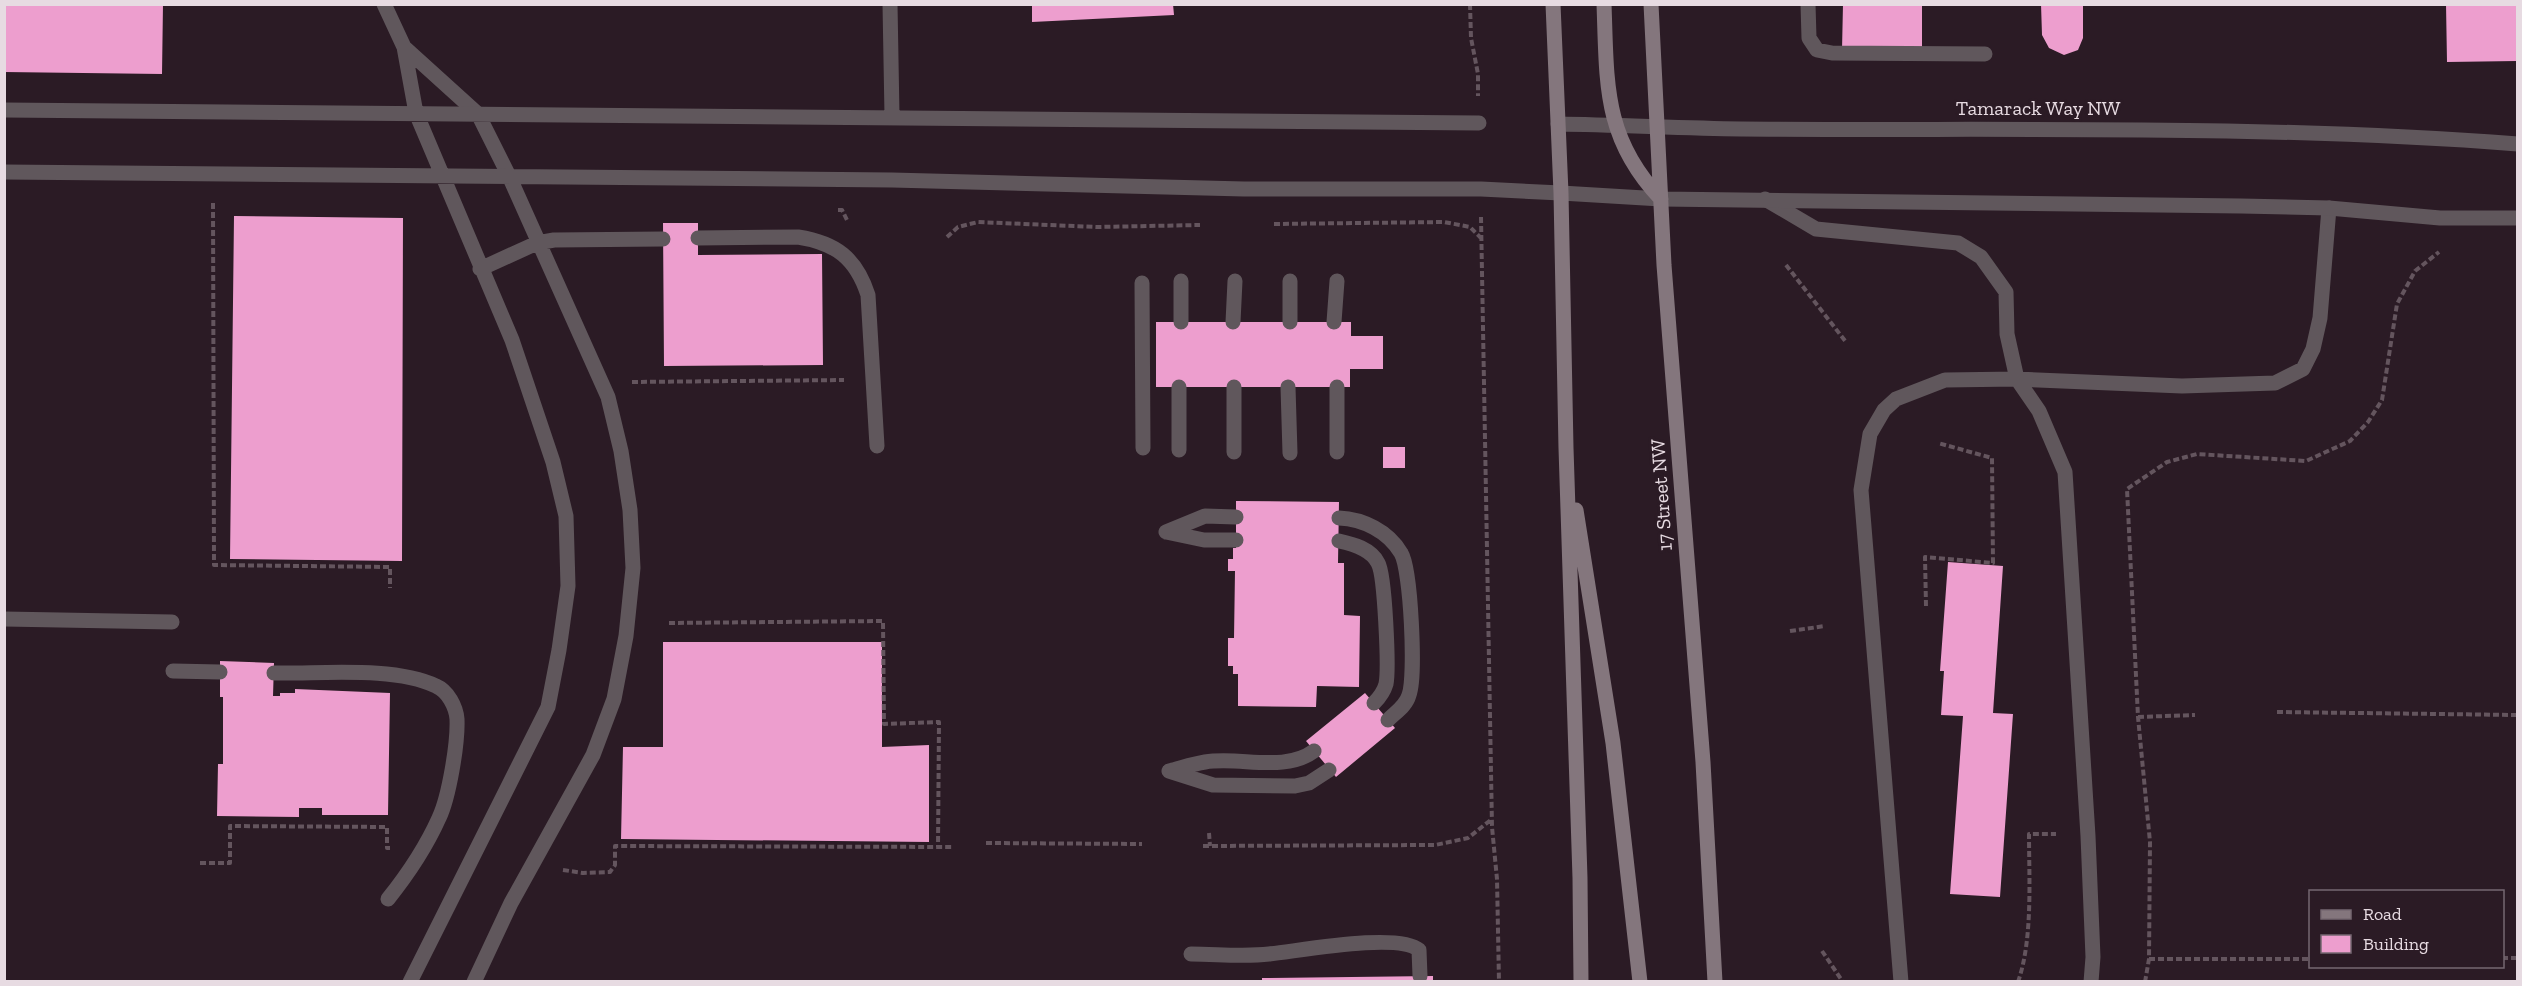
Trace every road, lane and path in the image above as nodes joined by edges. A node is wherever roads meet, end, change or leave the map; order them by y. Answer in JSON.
{"nodes":[{"id":1,"x":384,"y":4,"type":"edge"},
{"id":2,"x":891,"y":4,"type":"edge"},
{"id":3,"x":1470,"y":4,"type":"edge"},
{"id":4,"x":1553,"y":4,"type":"edge"},
{"id":5,"x":1604,"y":4,"type":"edge"},
{"id":6,"x":1651,"y":4,"type":"edge"},
{"id":7,"x":1808,"y":4,"type":"edge"},
{"id":8,"x":404,"y":47,"type":"junction"},
{"id":9,"x":1985,"y":54,"type":"dead end"},
{"id":10,"x":4,"y":110,"type":"edge"},
{"id":11,"x":416,"y":113,"type":"junction"},
{"id":12,"x":478,"y":114,"type":"junction"},
{"id":13,"x":892,"y":116,"type":"junction"},
{"id":14,"x":1479,"y":123,"type":"joint"},
{"id":15,"x":1558,"y":124,"type":"junction"},
{"id":16,"x":1615,"y":125,"type":"junction"},
{"id":17,"x":1656,"y":128,"type":"junction"},
{"id":18,"x":2517,"y":144,"type":"edge"},
{"id":19,"x":4,"y":172,"type":"edge"},
{"id":20,"x":444,"y":175,"type":"junction"},
{"id":21,"x":509,"y":176,"type":"junction"},
{"id":22,"x":1480,"y":189,"type":"junction"},
{"id":23,"x":1561,"y":193,"type":"junction"},
{"id":24,"x":213,"y":200,"type":"dead end"},
{"id":25,"x":1661,"y":200,"type":"junction"},
{"id":26,"x":1765,"y":200,"type":"junction"},
{"id":27,"x":2329,"y":208,"type":"junction"},
{"id":28,"x":2517,"y":218,"type":"edge"},
{"id":29,"x":1274,"y":224,"type":"dead end"},
{"id":30,"x":1200,"y":225,"type":"dead end"},
{"id":31,"x":947,"y":237,"type":"dead end"},
{"id":32,"x":698,"y":238,"type":"dead end"},
{"id":33,"x":1482,"y":238,"type":"junction"},
{"id":34,"x":663,"y":239,"type":"dead end"},
{"id":35,"x":537,"y":243,"type":"junction"},
{"id":36,"x":2439,"y":252,"type":"dead end"},
{"id":37,"x":1786,"y":265,"type":"dead end"},
{"id":38,"x":480,"y":269,"type":"junction"},
{"id":39,"x":1181,"y":281,"type":"dead end"},
{"id":40,"x":1235,"y":281,"type":"dead end"},
{"id":41,"x":1290,"y":281,"type":"dead end"},
{"id":42,"x":1337,"y":281,"type":"dead end"},
{"id":43,"x":1142,"y":283,"type":"dead end"},
{"id":44,"x":1181,"y":322,"type":"dead end"},
{"id":45,"x":1233,"y":322,"type":"dead end"},
{"id":46,"x":1290,"y":322,"type":"dead end"},
{"id":47,"x":1334,"y":322,"type":"dead end"},
{"id":48,"x":1846,"y":342,"type":"dead end"},
{"id":49,"x":2017,"y":379,"type":"junction"},
{"id":50,"x":853,"y":380,"type":"dead end"},
{"id":51,"x":629,"y":382,"type":"dead end"},
{"id":52,"x":1179,"y":387,"type":"dead end"},
{"id":53,"x":1234,"y":387,"type":"dead end"},
{"id":54,"x":1288,"y":387,"type":"dead end"},
{"id":55,"x":1337,"y":387,"type":"dead end"},
{"id":56,"x":1938,"y":443,"type":"dead end"},
{"id":57,"x":877,"y":446,"type":"dead end"},
{"id":58,"x":1143,"y":448,"type":"dead end"},
{"id":59,"x":1566,"y":448,"type":"junction"},
{"id":60,"x":1179,"y":450,"type":"dead end"},
{"id":61,"x":1234,"y":452,"type":"dead end"},
{"id":62,"x":1338,"y":452,"type":"dead end"},
{"id":63,"x":1290,"y":453,"type":"dead end"},
{"id":64,"x":1236,"y":516,"type":"dead end"},
{"id":65,"x":1339,"y":518,"type":"dead end"},
{"id":66,"x":1236,"y":540,"type":"dead end"},
{"id":67,"x":1339,"y":541,"type":"dead end"},
{"id":68,"x":390,"y":588,"type":"dead end"},
{"id":69,"x":1926,"y":606,"type":"dead end"},
{"id":70,"x":4,"y":619,"type":"edge"},
{"id":71,"x":172,"y":622,"type":"dead end"},
{"id":72,"x":669,"y":623,"type":"dead end"},
{"id":73,"x":1825,"y":626,"type":"dead end"},
{"id":74,"x":1790,"y":631,"type":"dead end"},
{"id":75,"x":172,"y":671,"type":"dead end"},
{"id":76,"x":220,"y":672,"type":"dead end"},
{"id":77,"x":274,"y":673,"type":"dead end"},
{"id":78,"x":1374,"y":704,"type":"dead end"},
{"id":79,"x":2277,"y":712,"type":"dead end"},
{"id":80,"x":2195,"y":715,"type":"dead end"},
{"id":81,"x":2517,"y":715,"type":"edge"},
{"id":82,"x":2138,"y":717,"type":"junction"},
{"id":83,"x":1388,"y":720,"type":"dead end"},
{"id":84,"x":1314,"y":751,"type":"dead end"},
{"id":85,"x":1329,"y":770,"type":"dead end"},
{"id":86,"x":1492,"y":819,"type":"junction"},
{"id":87,"x":1209,"y":833,"type":"dead end"},
{"id":88,"x":2056,"y":834,"type":"dead end"},
{"id":89,"x":986,"y":843,"type":"dead end"},
{"id":90,"x":1142,"y":844,"type":"dead end"},
{"id":91,"x":615,"y":846,"type":"dead end"},
{"id":92,"x":1203,"y":846,"type":"dead end"},
{"id":93,"x":1210,"y":846,"type":"junction"},
{"id":94,"x":938,"y":847,"type":"junction"},
{"id":95,"x":952,"y":847,"type":"dead end"},
{"id":96,"x":397,"y":848,"type":"dead end"},
{"id":97,"x":200,"y":863,"type":"dead end"},
{"id":98,"x":388,"y":898,"type":"dead end"},
{"id":99,"x":1822,"y":951,"type":"dead end"},
{"id":100,"x":1191,"y":954,"type":"dead end"},
{"id":101,"x":2309,"y":958,"type":"edge"},
{"id":102,"x":2149,"y":959,"type":"junction"},
{"id":103,"x":1419,"y":976,"type":"dead end"},
{"id":104,"x":411,"y":981,"type":"edge"},
{"id":105,"x":474,"y":981,"type":"edge"},
{"id":106,"x":1499,"y":981,"type":"edge"},
{"id":107,"x":1581,"y":981,"type":"edge"},
{"id":108,"x":1640,"y":981,"type":"edge"},
{"id":109,"x":1715,"y":981,"type":"edge"},
{"id":110,"x":1843,"y":981,"type":"edge"},
{"id":111,"x":1901,"y":981,"type":"edge"},
{"id":112,"x":2018,"y":981,"type":"edge"},
{"id":113,"x":2091,"y":981,"type":"edge"},
{"id":114,"x":2145,"y":981,"type":"edge"}],
"edges":[{"from":1,"to":8,"type":"street"},
{"from":2,"to":13,"type":"street"},
{"from":3,"to":14,"type":"path"},
{"from":4,"to":15,"type":"main road"},
{"from":5,"to":16,"type":"main road"},
{"from":6,"to":17,"type":"main road","name":"17 Street NW"},
{"from":7,"to":9,"type":"street"},
{"from":8,"to":11,"type":"street"},
{"from":8,"to":12,"type":"street"},
{"from":10,"to":11,"type":"street"},
{"from":11,"to":12,"type":"street"},
{"from":11,"to":20,"type":"street"},
{"from":12,"to":13,"type":"street"},
{"from":12,"to":21,"type":"street"},
{"from":13,"to":14,"type":"street"},
{"from":15,"to":16,"type":"street","name":"Tamarack Way NW"},
{"from":15,"to":23,"type":"main road"},
{"from":16,"to":17,"type":"street","name":"Tamarack Way NW"},
{"from":16,"to":25,"type":"main road"},
{"from":17,"to":18,"type":"street","name":"Tamarack Way NW"},
{"from":17,"to":25,"type":"main road","name":"17 Street NW"},
{"from":19,"to":20,"type":"street"},
{"from":20,"to":21,"type":"street"},
{"from":20,"to":38,"type":"street"},
{"from":21,"to":22,"type":"street"},
{"from":21,"to":35,"type":"street"},
{"from":22,"to":23,"type":"street"},
{"from":22,"to":33,"type":"path"},
{"from":23,"to":25,"type":"street"},
{"from":23,"to":59,"type":"main road"},
{"from":24,"to":68,"type":"path"},
{"from":25,"to":26,"type":"street"},
{"from":25,"to":109,"type":"main road","name":"17 Street NW"},
{"from":26,"to":27,"type":"street"},
{"from":26,"to":49,"type":"street"},
{"from":27,"to":28,"type":"street"},
{"from":27,"to":49,"type":"street"},
{"from":29,"to":33,"type":"path"},
{"from":30,"to":31,"type":"path"},
{"from":32,"to":57,"type":"street"},
{"from":33,"to":86,"type":"path"},
{"from":34,"to":35,"type":"street"},
{"from":35,"to":38,"type":"street"},
{"from":35,"to":105,"type":"street"},
{"from":36,"to":82,"type":"path"},
{"from":37,"to":48,"type":"path"},
{"from":38,"to":104,"type":"street"},
{"from":39,"to":44,"type":"street"},
{"from":40,"to":45,"type":"street"},
{"from":41,"to":46,"type":"street"},
{"from":42,"to":47,"type":"street"},
{"from":43,"to":58,"type":"street"},
{"from":49,"to":111,"type":"street"},
{"from":49,"to":113,"type":"street"},
{"from":50,"to":51,"type":"path"},
{"from":52,"to":60,"type":"street"},
{"from":53,"to":61,"type":"street"},
{"from":54,"to":63,"type":"street"},
{"from":55,"to":62,"type":"street"},
{"from":56,"to":69,"type":"path"},
{"from":59,"to":107,"type":"main road"},
{"from":59,"to":108,"type":"main road"},
{"from":64,"to":66,"type":"street"},
{"from":65,"to":83,"type":"street"},
{"from":67,"to":78,"type":"street"},
{"from":70,"to":71,"type":"street"},
{"from":72,"to":94,"type":"path"},
{"from":73,"to":74,"type":"path"},
{"from":75,"to":76,"type":"street"},
{"from":77,"to":98,"type":"street"},
{"from":79,"to":81,"type":"path"},
{"from":80,"to":82,"type":"path"},
{"from":82,"to":102,"type":"path"},
{"from":84,"to":85,"type":"street"},
{"from":86,"to":93,"type":"path"},
{"from":86,"to":106,"type":"path"},
{"from":87,"to":93,"type":"path"},
{"from":88,"to":112,"type":"path"},
{"from":89,"to":90,"type":"path"},
{"from":91,"to":94,"type":"path"},
{"from":92,"to":93,"type":"path"},
{"from":94,"to":95,"type":"path"},
{"from":96,"to":97,"type":"path"},
{"from":99,"to":110,"type":"path"},
{"from":100,"to":103,"type":"street"},
{"from":101,"to":102,"type":"path"},
{"from":102,"to":114,"type":"path"}]}
